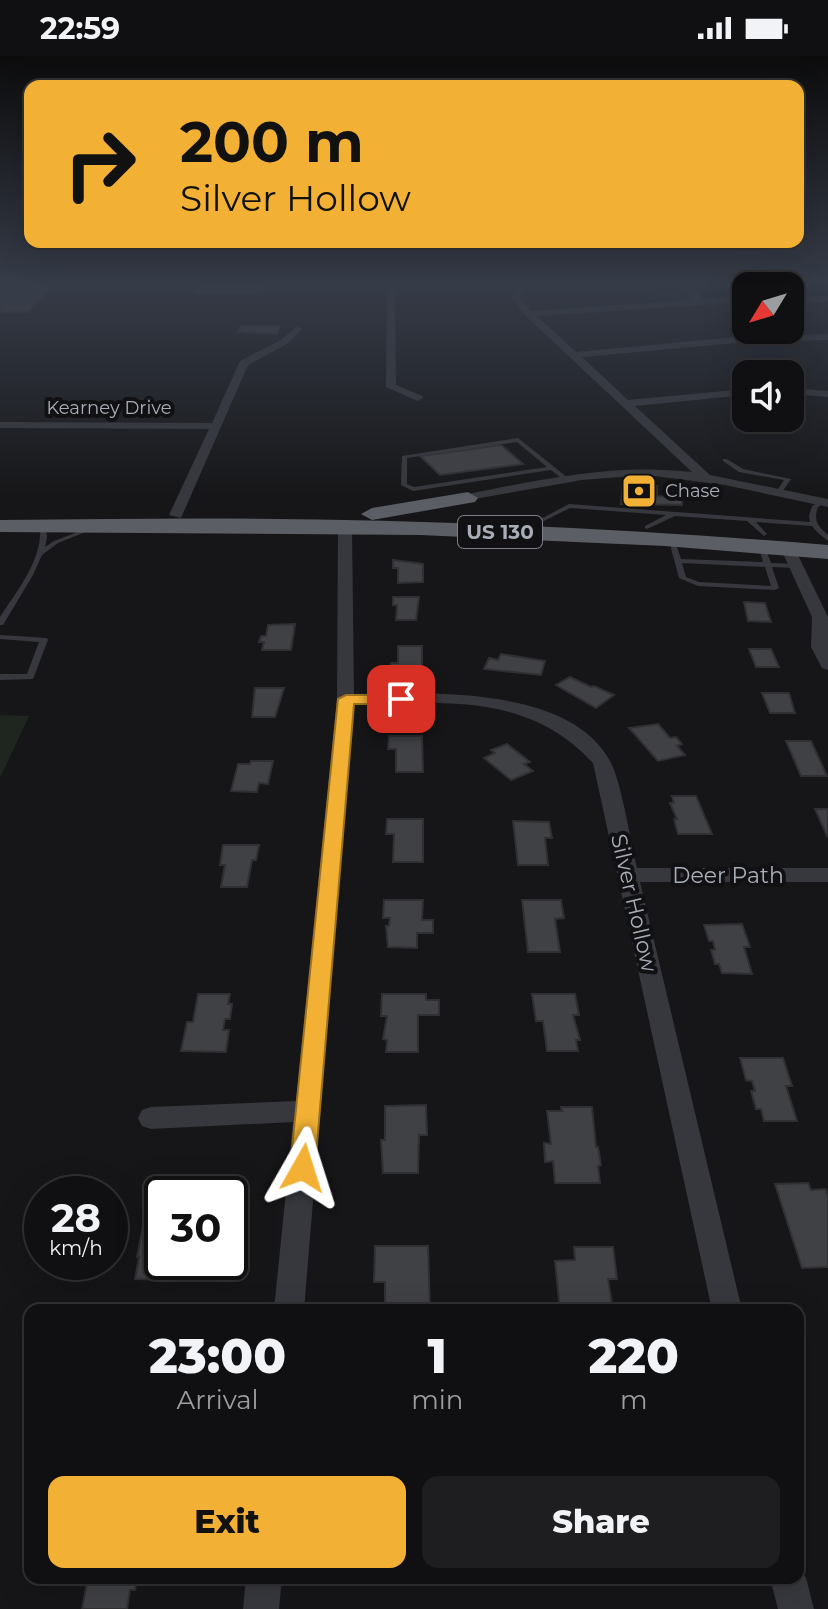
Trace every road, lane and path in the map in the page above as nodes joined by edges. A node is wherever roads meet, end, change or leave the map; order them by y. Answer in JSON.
{"nodes":[{"id":1,"x":262,"y":353,"type":"edge"},
{"id":2,"x":391,"y":353,"type":"edge"},
{"id":3,"x":591,"y":353,"type":"edge"},
{"id":4,"x":575,"y":355,"type":"joint"},
{"id":5,"x":804,"y":392,"type":"edge"},
{"id":6,"x":732,"y":393,"type":"edge"},
{"id":7,"x":828,"y":394,"type":"edge"},
{"id":8,"x":418,"y":398,"type":"dead end"},
{"id":9,"x":625,"y":404,"type":"junction"},
{"id":10,"x":0,"y":425,"type":"edge"},
{"id":11,"x":218,"y":426,"type":"junction"},
{"id":12,"x":725,"y":460,"type":"dead end"},
{"id":13,"x":551,"y":468,"type":"junction"},
{"id":14,"x":566,"y":479,"type":"junction"},
{"id":15,"x":708,"y":480,"type":"junction"},
{"id":16,"x":778,"y":494,"type":"junction"},
{"id":17,"x":825,"y":503,"type":"edge"},
{"id":18,"x":471,"y":508,"type":"junction"},
{"id":19,"x":678,"y":513,"type":"junction"},
{"id":20,"x":0,"y":514,"type":"edge"},
{"id":21,"x":174,"y":520,"type":"junction"},
{"id":22,"x":540,"y":521,"type":"junction"},
{"id":23,"x":0,"y":526,"type":"edge"},
{"id":24,"x":100,"y":526,"type":"junction"},
{"id":25,"x":43,"y":527,"type":"junction"},
{"id":26,"x":345,"y":527,"type":"junction"},
{"id":27,"x":647,"y":527,"type":"junction"},
{"id":28,"x":823,"y":534,"type":"edge"},
{"id":29,"x":675,"y":551,"type":"junction"},
{"id":30,"x":828,"y":552,"type":"edge"},
{"id":31,"x":42,"y":553,"type":"junction"},
{"id":32,"x":757,"y":554,"type":"junction"},
{"id":33,"x":792,"y":557,"type":"junction"},
{"id":34,"x":0,"y":623,"type":"edge"},
{"id":35,"x":0,"y":637,"type":"edge"},
{"id":36,"x":828,"y":665,"type":"edge"},
{"id":37,"x":0,"y":677,"type":"edge"},
{"id":38,"x":346,"y":699,"type":"junction"},
{"id":39,"x":628,"y":875,"type":"junction"},
{"id":40,"x":828,"y":875,"type":"edge"},
{"id":41,"x":308,"y":1111,"type":"junction"},
{"id":42,"x":151,"y":1118,"type":"dead end"},
{"id":43,"x":290,"y":1304,"type":"edge"},
{"id":44,"x":726,"y":1304,"type":"edge"},
{"id":45,"x":263,"y":1584,"type":"edge"},
{"id":46,"x":790,"y":1584,"type":"edge"},
{"id":47,"x":261,"y":1609,"type":"edge"},
{"id":48,"x":796,"y":1609,"type":"edge"}],
"edges":[{"from":1,"to":11,"type":"street"},
{"from":2,"to":8,"type":"street"},
{"from":3,"to":4,"type":"street"},
{"from":4,"to":9,"type":"street"},
{"from":5,"to":7,"type":"street"},
{"from":6,"to":9,"type":"street"},
{"from":9,"to":15,"type":"street"},
{"from":10,"to":11,"type":"street","name":"Kearney Drive"},
{"from":11,"to":21,"type":"street"},
{"from":12,"to":16,"type":"lane"},
{"from":13,"to":13,"type":"lane"},
{"from":13,"to":14,"type":"lane"},
{"from":14,"to":15,"type":"street"},
{"from":14,"to":18,"type":"street"},
{"from":15,"to":16,"type":"street"},
{"from":16,"to":17,"type":"street"},
{"from":17,"to":28,"type":"lane"},
{"from":18,"to":21,"type":"highway","number":"US 130"},
{"from":18,"to":22,"type":"highway","number":"US 130"},
{"from":19,"to":22,"type":"lane"},
{"from":19,"to":27,"type":"lane"},
{"from":19,"to":32,"type":"lane"},
{"from":20,"to":21,"type":"highway","number":"US 130"},
{"from":21,"to":24,"type":"highway","number":"US 130"},
{"from":21,"to":26,"type":"highway","number":"US 130"},
{"from":22,"to":27,"type":"highway","number":"US 130"},
{"from":23,"to":25,"type":"highway","number":"US 130"},
{"from":24,"to":25,"type":"highway","number":"US 130"},
{"from":24,"to":31,"type":"lane"},
{"from":25,"to":31,"type":"lane"},
{"from":26,"to":29,"type":"highway","number":"US 130"},
{"from":26,"to":38,"type":"street"},
{"from":27,"to":32,"type":"highway","number":"US 130"},
{"from":28,"to":32,"type":"highway","number":"US 130"},
{"from":29,"to":32,"type":"highway","number":"US 130"},
{"from":29,"to":32,"type":"lane"},
{"from":29,"to":32,"type":"lane"},
{"from":30,"to":33,"type":"highway","number":"US 130"},
{"from":31,"to":34,"type":"lane"},
{"from":32,"to":33,"type":"highway","number":"US 130"},
{"from":33,"to":36,"type":"street"},
{"from":35,"to":37,"type":"lane"},
{"from":38,"to":39,"type":"street","name":"Silver Hollow"},
{"from":38,"to":41,"type":"street"},
{"from":39,"to":40,"type":"street","name":"Deer Path"},
{"from":39,"to":44,"type":"street","name":"Silver Hollow"},
{"from":41,"to":42,"type":"street"},
{"from":41,"to":43,"type":"street"},
{"from":45,"to":47,"type":"street"},
{"from":46,"to":48,"type":"street"}]}
